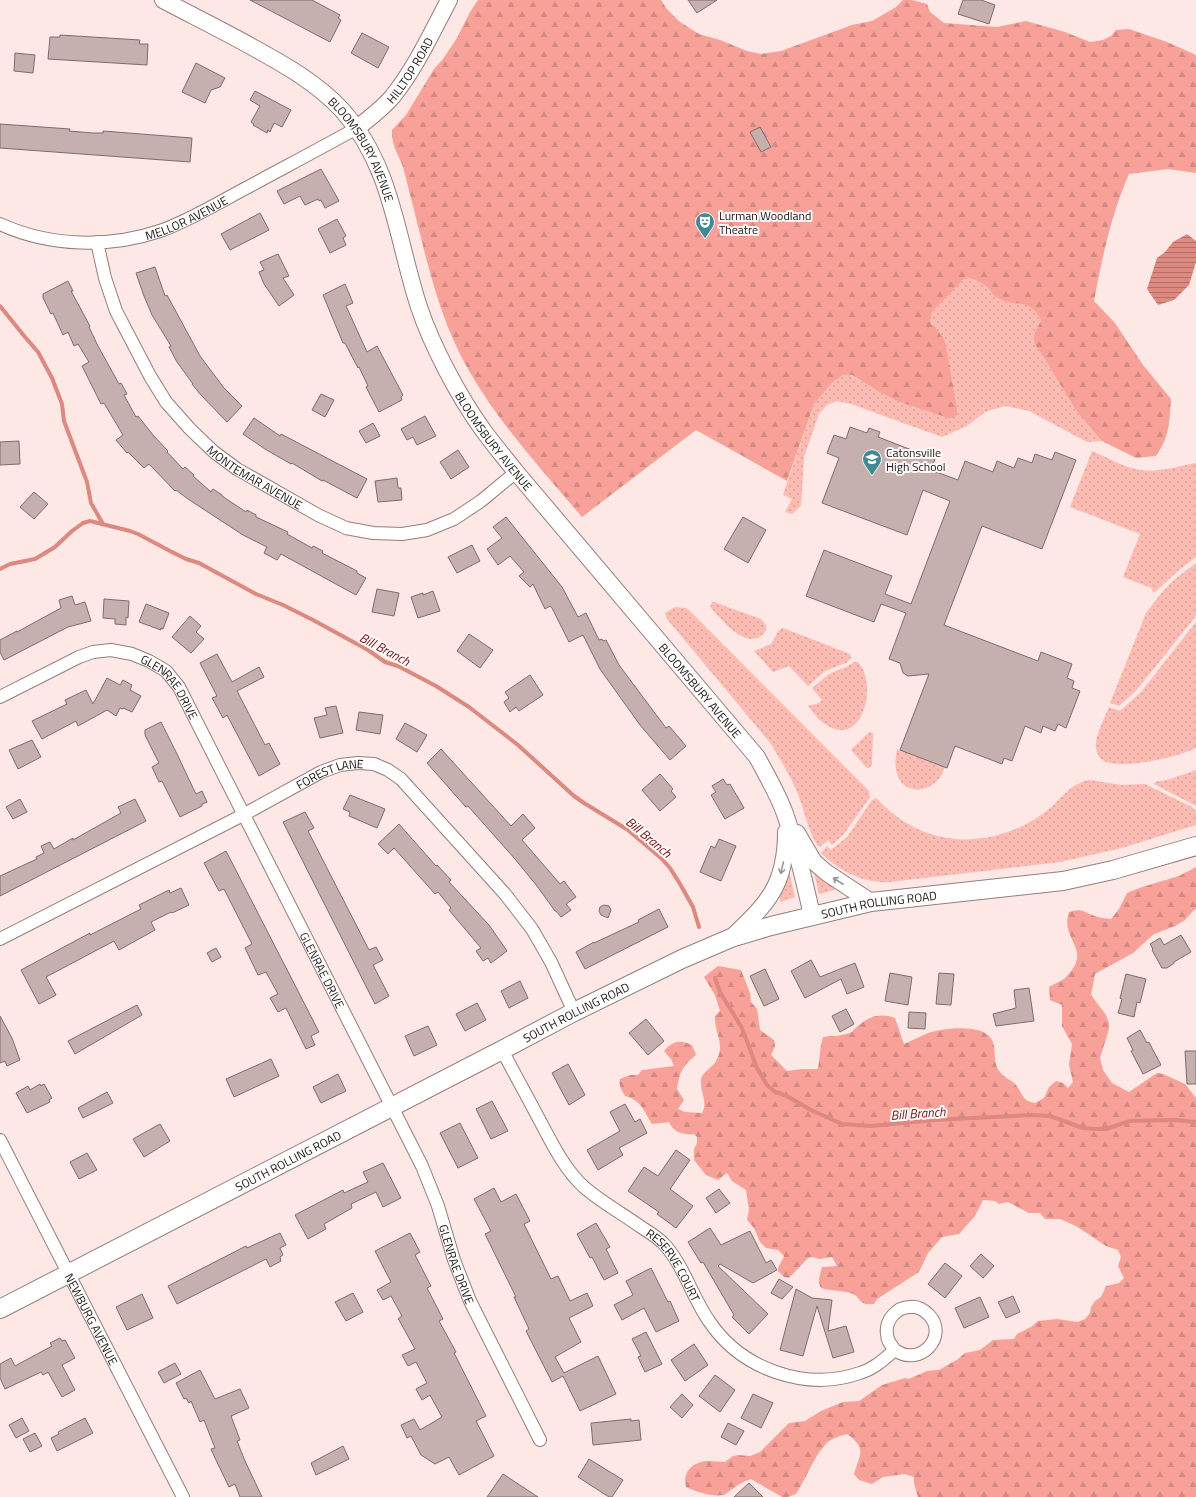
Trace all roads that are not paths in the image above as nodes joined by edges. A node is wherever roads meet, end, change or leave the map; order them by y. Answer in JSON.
{"nodes":[{"id":1,"x":163,"y":0,"type":"edge"},
{"id":2,"x":449,"y":0,"type":"edge"},
{"id":3,"x":357,"y":128,"type":"junction"},
{"id":4,"x":0,"y":224,"type":"edge"},
{"id":5,"x":97,"y":242,"type":"junction"},
{"id":6,"x":516,"y":472,"type":"junction"},
{"id":7,"x":0,"y":697,"type":"edge"},
{"id":8,"x":243,"y":815,"type":"junction"},
{"id":9,"x":786,"y":815,"type":"junction"},
{"id":10,"x":1196,"y":846,"type":"edge"},
{"id":11,"x":871,"y":902,"type":"junction"},
{"id":12,"x":812,"y":915,"type":"junction"},
{"id":13,"x":731,"y":938,"type":"junction"},
{"id":14,"x":0,"y":940,"type":"edge"},
{"id":15,"x":574,"y":1012,"type":"junction"},
{"id":16,"x":502,"y":1050,"type":"junction"},
{"id":17,"x":392,"y":1106,"type":"junction"},
{"id":18,"x":0,"y":1140,"type":"edge"},
{"id":19,"x":68,"y":1274,"type":"junction"},
{"id":20,"x":0,"y":1309,"type":"edge"},
{"id":21,"x":895,"y":1350,"type":"junction"},
{"id":22,"x":540,"y":1440,"type":"dead end"},
{"id":23,"x":183,"y":1497,"type":"edge"}],
"edges":[{"from":1,"to":3,"type":"main road","name":"BLOOMSBURY AVENUE"},
{"from":2,"to":3,"type":"main road","name":"HILLTOP ROAD"},
{"from":3,"to":5,"type":"street","name":"MELLOR AVENUE"},
{"from":3,"to":6,"type":"main road","name":"BLOOMSBURY AVENUE"},
{"from":4,"to":5,"type":"street","name":"MELLOR AVENUE"},
{"from":5,"to":6,"type":"street","name":"MONTEMAR AVENUE"},
{"from":6,"to":9,"type":"main road","name":"BLOOMSBURY AVENUE"},
{"from":7,"to":8,"type":"street","name":"GLENRAE DRIVE"},
{"from":8,"to":14,"type":"street","name":"FOREST LANE"},
{"from":8,"to":15,"type":"street","name":"FOREST LANE"},
{"from":8,"to":17,"type":"street","name":"GLENRAE DRIVE"},
{"from":11,"to":9,"type":"main road","one_way":true},
{"from":9,"to":12,"type":"main road","name":"BLOOMSBURY AVENUE"},
{"from":9,"to":13,"type":"main road","one_way":true},
{"from":10,"to":11,"type":"main road","name":"SOUTH ROLLING ROAD"},
{"from":11,"to":12,"type":"main road","name":"SOUTH ROLLING ROAD"},
{"from":12,"to":13,"type":"main road","name":"SOUTH ROLLING ROAD"},
{"from":13,"to":15,"type":"main road","name":"SOUTH ROLLING ROAD"},
{"from":15,"to":16,"type":"main road","name":"SOUTH ROLLING ROAD"},
{"from":16,"to":17,"type":"main road","name":"SOUTH ROLLING ROAD"},
{"from":16,"to":21,"type":"street","name":"RESERVE COURT"},
{"from":17,"to":19,"type":"main road","name":"SOUTH ROLLING ROAD"},
{"from":17,"to":22,"type":"street","name":"GLENRAE DRIVE"},
{"from":18,"to":19,"type":"street","name":"NEWBURG AVENUE"},
{"from":19,"to":20,"type":"main road","name":"SOUTH ROLLING ROAD"},
{"from":19,"to":23,"type":"street","name":"NEWBURG AVENUE"},
{"from":21,"to":21,"type":"street"}]}
